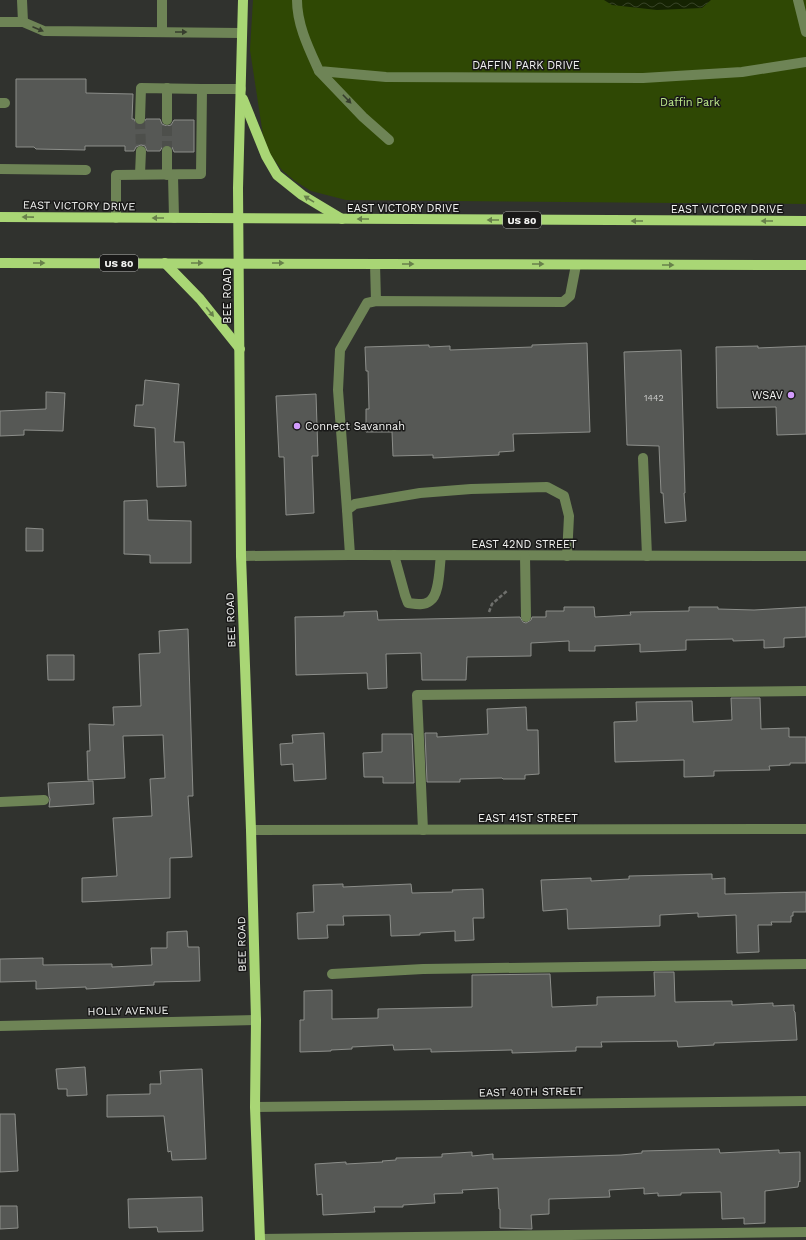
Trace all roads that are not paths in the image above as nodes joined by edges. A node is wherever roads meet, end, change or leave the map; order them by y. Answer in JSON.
{"nodes":[{"id":1,"x":22,"y":0,"type":"edge"},
{"id":2,"x":162,"y":0,"type":"edge"},
{"id":3,"x":243,"y":0,"type":"edge"},
{"id":4,"x":298,"y":0,"type":"edge"},
{"id":5,"x":798,"y":0,"type":"edge"},
{"id":6,"x":0,"y":22,"type":"edge"},
{"id":7,"x":22,"y":22,"type":"junction"},
{"id":8,"x":162,"y":32,"type":"junction"},
{"id":9,"x":806,"y":32,"type":"edge"},
{"id":10,"x":241,"y":33,"type":"junction"},
{"id":11,"x":806,"y":62,"type":"edge"},
{"id":12,"x":320,"y":71,"type":"junction"},
{"id":13,"x":167,"y":88,"type":"junction"},
{"id":14,"x":202,"y":89,"type":"junction"},
{"id":15,"x":241,"y":92,"type":"junction"},
{"id":16,"x":140,"y":119,"type":"tunnel mouth"},
{"id":17,"x":167,"y":120,"type":"tunnel mouth"},
{"id":18,"x":389,"y":140,"type":"dead end"},
{"id":19,"x":140,"y":151,"type":"tunnel mouth"},
{"id":20,"x":167,"y":152,"type":"tunnel mouth"},
{"id":21,"x":0,"y":169,"type":"edge"},
{"id":22,"x":86,"y":170,"type":"dead end"},
{"id":23,"x":140,"y":174,"type":"junction"},
{"id":24,"x":170,"y":175,"type":"junction"},
{"id":25,"x":0,"y":217,"type":"edge"},
{"id":26,"x":116,"y":218,"type":"junction"},
{"id":27,"x":174,"y":218,"type":"junction"},
{"id":28,"x":239,"y":219,"type":"junction"},
{"id":29,"x":342,"y":219,"type":"junction"},
{"id":30,"x":806,"y":221,"type":"edge"},
{"id":31,"x":0,"y":263,"type":"edge"},
{"id":32,"x":165,"y":263,"type":"junction"},
{"id":33,"x":239,"y":263,"type":"junction"},
{"id":34,"x":375,"y":264,"type":"junction"},
{"id":35,"x":576,"y":265,"type":"junction"},
{"id":36,"x":806,"y":265,"type":"edge"},
{"id":37,"x":376,"y":300,"type":"junction"},
{"id":38,"x":240,"y":349,"type":"junction"},
{"id":39,"x":643,"y":458,"type":"dead end"},
{"id":40,"x":347,"y":510,"type":"junction"},
{"id":41,"x":350,"y":555,"type":"junction"},
{"id":42,"x":241,"y":556,"type":"junction"},
{"id":43,"x":394,"y":556,"type":"junction"},
{"id":44,"x":441,"y":556,"type":"junction"},
{"id":45,"x":525,"y":556,"type":"junction"},
{"id":46,"x":567,"y":556,"type":"junction"},
{"id":47,"x":647,"y":556,"type":"junction"},
{"id":48,"x":806,"y":556,"type":"edge"},
{"id":49,"x":526,"y":617,"type":"dead end"},
{"id":50,"x":806,"y":691,"type":"edge"},
{"id":51,"x":44,"y":800,"type":"dead end"},
{"id":52,"x":0,"y":802,"type":"edge"},
{"id":53,"x":806,"y":829,"type":"edge"},
{"id":54,"x":251,"y":830,"type":"junction"},
{"id":55,"x":424,"y":830,"type":"junction"},
{"id":56,"x":806,"y":964,"type":"edge"},
{"id":57,"x":332,"y":974,"type":"dead end"},
{"id":58,"x":256,"y":1020,"type":"junction"},
{"id":59,"x":0,"y":1026,"type":"edge"},
{"id":60,"x":806,"y":1101,"type":"edge"},
{"id":61,"x":255,"y":1107,"type":"junction"},
{"id":62,"x":806,"y":1232,"type":"edge"},
{"id":63,"x":260,"y":1239,"type":"edge"}],
"edges":[{"from":1,"to":7,"type":"street"},
{"from":2,"to":8,"type":"street"},
{"from":3,"to":10,"type":"main road","name":"BEE ROAD"},
{"from":4,"to":12,"type":"street"},
{"from":5,"to":9,"type":"street"},
{"from":6,"to":7,"type":"street"},
{"from":7,"to":8,"type":"street","one_way":true},
{"from":8,"to":10,"type":"street","one_way":true},
{"from":10,"to":15,"type":"main road","name":"BEE ROAD"},
{"from":11,"to":12,"type":"street","name":"DAFFIN PARK DRIVE"},
{"from":12,"to":18,"type":"street","one_way":true},
{"from":13,"to":14,"type":"street"},
{"from":13,"to":16,"type":"street"},
{"from":13,"to":17,"type":"street"},
{"from":14,"to":15,"type":"street"},
{"from":14,"to":24,"type":"street"},
{"from":15,"to":28,"type":"main road","name":"BEE ROAD"},
{"from":29,"to":15,"type":"main road","one_way":true},
{"from":19,"to":23,"type":"street"},
{"from":20,"to":24,"type":"street"},
{"from":21,"to":22,"type":"street"},
{"from":23,"to":24,"type":"street"},
{"from":23,"to":26,"type":"street"},
{"from":24,"to":27,"type":"street"},
{"from":26,"to":25,"type":"main road","name":"EAST VICTORY DRIVE","number":"US 80","one_way":true},
{"from":27,"to":26,"type":"main road","name":"EAST VICTORY DRIVE","number":"US 80","one_way":true},
{"from":27,"to":28,"type":"main road","name":"EAST VICTORY DRIVE","number":"US 80"},
{"from":28,"to":29,"type":"main road","name":"EAST VICTORY DRIVE","number":"US 80"},
{"from":28,"to":33,"type":"main road","name":"BEE ROAD"},
{"from":30,"to":29,"type":"main road","name":"EAST VICTORY DRIVE","number":"US 80","one_way":true},
{"from":31,"to":32,"type":"main road","number":"US 80","one_way":true},
{"from":32,"to":33,"type":"main road","number":"US 80","one_way":true},
{"from":32,"to":38,"type":"main road","one_way":true},
{"from":33,"to":34,"type":"main road","number":"US 80","one_way":true},
{"from":33,"to":38,"type":"main road","name":"BEE ROAD"},
{"from":34,"to":35,"type":"main road","number":"US 80","one_way":true},
{"from":34,"to":37,"type":"street"},
{"from":35,"to":36,"type":"main road","number":"US 80","one_way":true},
{"from":35,"to":37,"type":"street"},
{"from":37,"to":40,"type":"street"},
{"from":38,"to":42,"type":"main road","name":"BEE ROAD"},
{"from":39,"to":47,"type":"street"},
{"from":40,"to":41,"type":"street"},
{"from":40,"to":46,"type":"street"},
{"from":41,"to":42,"type":"street","name":"EAST 42ND STREET"},
{"from":41,"to":43,"type":"street","name":"EAST 42ND STREET"},
{"from":42,"to":54,"type":"main road","name":"BEE ROAD"},
{"from":43,"to":44,"type":"street","name":"EAST 42ND STREET"},
{"from":43,"to":44,"type":"street"},
{"from":44,"to":45,"type":"street","name":"EAST 42ND STREET"},
{"from":45,"to":46,"type":"street","name":"EAST 42ND STREET"},
{"from":45,"to":49,"type":"street"},
{"from":46,"to":47,"type":"street","name":"EAST 42ND STREET"},
{"from":47,"to":48,"type":"street","name":"EAST 42ND STREET"},
{"from":50,"to":55,"type":"street"},
{"from":51,"to":52,"type":"street"},
{"from":53,"to":55,"type":"street","name":"EAST 41ST STREET"},
{"from":54,"to":55,"type":"street","name":"EAST 41ST STREET"},
{"from":54,"to":58,"type":"main road","name":"BEE ROAD"},
{"from":56,"to":57,"type":"street"},
{"from":58,"to":59,"type":"street","name":"HOLLY AVENUE"},
{"from":58,"to":61,"type":"main road","name":"BEE ROAD"},
{"from":60,"to":61,"type":"street","name":"EAST 40TH STREET"},
{"from":61,"to":63,"type":"main road","name":"BEE ROAD"},
{"from":62,"to":63,"type":"street"}]}
